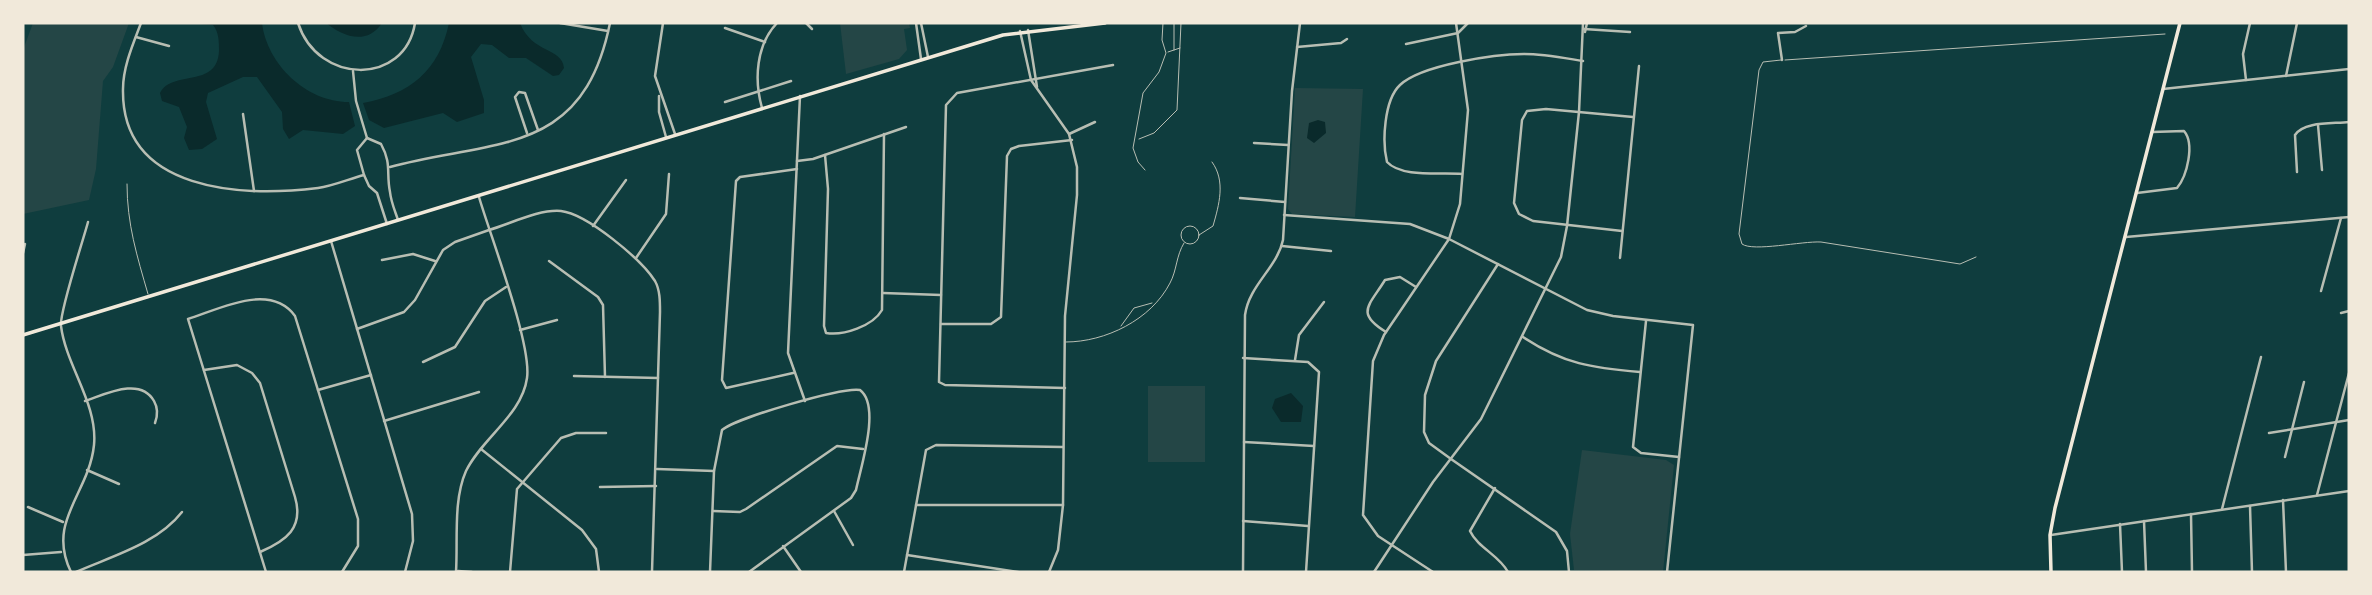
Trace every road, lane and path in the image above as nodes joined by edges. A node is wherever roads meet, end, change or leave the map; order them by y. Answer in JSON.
{"nodes":[{"id":1,"x":141,"y":23,"type":"edge"},
{"id":2,"x":298,"y":23,"type":"edge"},
{"id":3,"x":415,"y":23,"type":"edge"},
{"id":4,"x":560,"y":23,"type":"edge"},
{"id":5,"x":610,"y":23,"type":"edge"},
{"id":6,"x":663,"y":23,"type":"edge"},
{"id":7,"x":776,"y":23,"type":"edge"},
{"id":8,"x":806,"y":23,"type":"edge"},
{"id":9,"x":918,"y":23,"type":"edge"},
{"id":10,"x":1105,"y":23,"type":"edge"},
{"id":11,"x":1163,"y":23,"type":"edge"},
{"id":12,"x":1174,"y":23,"type":"edge"},
{"id":13,"x":1181,"y":23,"type":"edge"},
{"id":14,"x":1300,"y":23,"type":"edge"},
{"id":15,"x":1456,"y":23,"type":"edge"},
{"id":16,"x":1468,"y":23,"type":"edge"},
{"id":17,"x":1585,"y":23,"type":"edge"},
{"id":18,"x":2180,"y":23,"type":"edge"},
{"id":19,"x":2250,"y":23,"type":"edge"},
{"id":20,"x":2297,"y":23,"type":"edge"},
{"id":21,"x":1806,"y":26,"type":"dead end"},
{"id":22,"x":725,"y":27,"type":"dead end"},
{"id":23,"x":812,"y":29,"type":"dead end"},
{"id":24,"x":1028,"y":30,"type":"junction"},
{"id":25,"x":1585,"y":30,"type":"junction"},
{"id":26,"x":608,"y":31,"type":"junction"},
{"id":27,"x":1020,"y":31,"type":"junction"},
{"id":28,"x":1458,"y":33,"type":"junction"},
{"id":29,"x":1630,"y":33,"type":"dead end"},
{"id":30,"x":2165,"y":34,"type":"dead end"},
{"id":31,"x":136,"y":37,"type":"junction"},
{"id":32,"x":1347,"y":39,"type":"dead end"},
{"id":33,"x":765,"y":42,"type":"junction"},
{"id":34,"x":1406,"y":44,"type":"dead end"},
{"id":35,"x":169,"y":46,"type":"dead end"},
{"id":36,"x":1297,"y":47,"type":"junction"},
{"id":37,"x":1181,"y":48,"type":"junction"},
{"id":38,"x":1174,"y":50,"type":"junction"},
{"id":39,"x":1166,"y":53,"type":"junction"},
{"id":40,"x":928,"y":57,"type":"junction"},
{"id":41,"x":922,"y":59,"type":"junction"},
{"id":42,"x":1782,"y":60,"type":"junction"},
{"id":43,"x":1583,"y":61,"type":"junction"},
{"id":44,"x":1462,"y":63,"type":"junction"},
{"id":45,"x":1113,"y":65,"type":"dead end"},
{"id":46,"x":1639,"y":66,"type":"dead end"},
{"id":47,"x":2349,"y":69,"type":"edge"},
{"id":48,"x":353,"y":71,"type":"junction"},
{"id":49,"x":2286,"y":76,"type":"junction"},
{"id":50,"x":1036,"y":79,"type":"junction"},
{"id":51,"x":1031,"y":80,"type":"junction"},
{"id":52,"x":2246,"y":80,"type":"junction"},
{"id":53,"x":791,"y":81,"type":"dead end"},
{"id":54,"x":2163,"y":89,"type":"junction"},
{"id":55,"x":1038,"y":90,"type":"junction"},
{"id":56,"x":759,"y":91,"type":"junction"},
{"id":57,"x":660,"y":96,"type":"junction"},
{"id":58,"x":800,"y":96,"type":"junction"},
{"id":59,"x":725,"y":102,"type":"dead end"},
{"id":60,"x":762,"y":108,"type":"junction"},
{"id":61,"x":1579,"y":112,"type":"junction"},
{"id":62,"x":243,"y":114,"type":"dead end"},
{"id":63,"x":1633,"y":117,"type":"junction"},
{"id":64,"x":1095,"y":122,"type":"dead end"},
{"id":65,"x":2349,"y":122,"type":"edge"},
{"id":66,"x":2318,"y":125,"type":"junction"},
{"id":67,"x":906,"y":127,"type":"dead end"},
{"id":68,"x":538,"y":130,"type":"junction"},
{"id":69,"x":2152,"y":132,"type":"junction"},
{"id":70,"x":527,"y":134,"type":"junction"},
{"id":71,"x":884,"y":134,"type":"junction"},
{"id":72,"x":1069,"y":134,"type":"junction"},
{"id":73,"x":675,"y":135,"type":"junction"},
{"id":74,"x":666,"y":137,"type":"junction"},
{"id":75,"x":367,"y":138,"type":"junction"},
{"id":76,"x":1137,"y":139,"type":"junction"},
{"id":77,"x":1072,"y":140,"type":"junction"},
{"id":78,"x":1254,"y":143,"type":"dead end"},
{"id":79,"x":1288,"y":145,"type":"junction"},
{"id":80,"x":825,"y":155,"type":"junction"},
{"id":81,"x":797,"y":161,"type":"junction"},
{"id":82,"x":1212,"y":162,"type":"dead end"},
{"id":83,"x":390,"y":167,"type":"junction"},
{"id":84,"x":797,"y":169,"type":"junction"},
{"id":85,"x":1145,"y":170,"type":"dead end"},
{"id":86,"x":2322,"y":170,"type":"dead end"},
{"id":87,"x":2297,"y":172,"type":"dead end"},
{"id":88,"x":669,"y":174,"type":"dead end"},
{"id":89,"x":1463,"y":174,"type":"junction"},
{"id":90,"x":364,"y":175,"type":"junction"},
{"id":91,"x":626,"y":180,"type":"dead end"},
{"id":92,"x":127,"y":184,"type":"dead end"},
{"id":93,"x":254,"y":191,"type":"junction"},
{"id":94,"x":2137,"y":192,"type":"junction"},
{"id":95,"x":478,"y":197,"type":"junction"},
{"id":96,"x":1240,"y":198,"type":"dead end"},
{"id":97,"x":1285,"y":202,"type":"junction"},
{"id":98,"x":1284,"y":215,"type":"junction"},
{"id":99,"x":2349,"y":217,"type":"edge"},
{"id":100,"x":2341,"y":218,"type":"junction"},
{"id":101,"x":398,"y":221,"type":"junction"},
{"id":102,"x":88,"y":222,"type":"dead end"},
{"id":103,"x":387,"y":224,"type":"junction"},
{"id":104,"x":593,"y":226,"type":"junction"},
{"id":105,"x":1567,"y":226,"type":"junction"},
{"id":106,"x":489,"y":230,"type":"junction"},
{"id":107,"x":1622,"y":231,"type":"junction"},
{"id":108,"x":1199,"y":235,"type":"junction"},
{"id":109,"x":2125,"y":237,"type":"junction"},
{"id":110,"x":1449,"y":239,"type":"junction"},
{"id":111,"x":331,"y":242,"type":"junction"},
{"id":112,"x":1184,"y":243,"type":"junction"},
{"id":113,"x":25,"y":244,"type":"dead end"},
{"id":114,"x":1282,"y":246,"type":"junction"},
{"id":115,"x":1331,"y":251,"type":"dead end"},
{"id":116,"x":23,"y":253,"type":"edge"},
{"id":117,"x":1976,"y":257,"type":"dead end"},
{"id":118,"x":635,"y":258,"type":"junction"},
{"id":119,"x":1620,"y":258,"type":"dead end"},
{"id":120,"x":382,"y":260,"type":"dead end"},
{"id":121,"x":435,"y":261,"type":"junction"},
{"id":122,"x":550,"y":261,"type":"dead end"},
{"id":123,"x":1498,"y":264,"type":"junction"},
{"id":124,"x":506,"y":287,"type":"junction"},
{"id":125,"x":1416,"y":288,"type":"junction"},
{"id":126,"x":1545,"y":291,"type":"junction"},
{"id":127,"x":2321,"y":291,"type":"dead end"},
{"id":128,"x":883,"y":293,"type":"junction"},
{"id":129,"x":941,"y":295,"type":"junction"},
{"id":130,"x":149,"y":296,"type":"junction"},
{"id":131,"x":1324,"y":302,"type":"dead end"},
{"id":132,"x":1154,"y":303,"type":"junction"},
{"id":133,"x":2349,"y":311,"type":"edge"},
{"id":134,"x":2341,"y":313,"type":"dead end"},
{"id":135,"x":1646,"y":319,"type":"junction"},
{"id":136,"x":557,"y":320,"type":"dead end"},
{"id":137,"x":60,"y":324,"type":"junction"},
{"id":138,"x":939,"y":324,"type":"junction"},
{"id":139,"x":1121,"y":326,"type":"junction"},
{"id":140,"x":357,"y":329,"type":"junction"},
{"id":141,"x":520,"y":330,"type":"junction"},
{"id":142,"x":1387,"y":332,"type":"junction"},
{"id":143,"x":23,"y":335,"type":"edge"},
{"id":144,"x":1523,"y":337,"type":"junction"},
{"id":145,"x":1065,"y":342,"type":"junction"},
{"id":146,"x":2261,"y":357,"type":"dead end"},
{"id":147,"x":1243,"y":358,"type":"junction"},
{"id":148,"x":1295,"y":360,"type":"junction"},
{"id":149,"x":423,"y":362,"type":"dead end"},
{"id":150,"x":204,"y":370,"type":"junction"},
{"id":151,"x":1640,"y":372,"type":"junction"},
{"id":152,"x":793,"y":373,"type":"junction"},
{"id":153,"x":2349,"y":373,"type":"edge"},
{"id":154,"x":371,"y":375,"type":"junction"},
{"id":155,"x":574,"y":376,"type":"dead end"},
{"id":156,"x":605,"y":377,"type":"junction"},
{"id":157,"x":659,"y":378,"type":"junction"},
{"id":158,"x":2304,"y":382,"type":"dead end"},
{"id":159,"x":1065,"y":388,"type":"junction"},
{"id":160,"x":318,"y":390,"type":"junction"},
{"id":161,"x":480,"y":391,"type":"dead end"},
{"id":162,"x":85,"y":401,"type":"junction"},
{"id":163,"x":805,"y":401,"type":"junction"},
{"id":164,"x":2349,"y":420,"type":"edge"},
{"id":165,"x":384,"y":421,"type":"junction"},
{"id":166,"x":2336,"y":422,"type":"junction"},
{"id":167,"x":155,"y":423,"type":"dead end"},
{"id":168,"x":2292,"y":429,"type":"junction"},
{"id":169,"x":2269,"y":432,"type":"dead end"},
{"id":170,"x":606,"y":433,"type":"dead end"},
{"id":171,"x":1243,"y":442,"type":"junction"},
{"id":172,"x":1314,"y":446,"type":"junction"},
{"id":173,"x":1063,"y":447,"type":"junction"},
{"id":174,"x":481,"y":449,"type":"junction"},
{"id":175,"x":863,"y":449,"type":"junction"},
{"id":176,"x":1679,"y":457,"type":"junction"},
{"id":177,"x":2285,"y":457,"type":"dead end"},
{"id":178,"x":1451,"y":459,"type":"junction"},
{"id":179,"x":657,"y":469,"type":"junction"},
{"id":180,"x":87,"y":470,"type":"junction"},
{"id":181,"x":714,"y":471,"type":"junction"},
{"id":182,"x":523,"y":482,"type":"junction"},
{"id":183,"x":119,"y":484,"type":"dead end"},
{"id":184,"x":656,"y":486,"type":"junction"},
{"id":185,"x":600,"y":487,"type":"dead end"},
{"id":186,"x":1495,"y":488,"type":"junction"},
{"id":187,"x":2349,"y":491,"type":"edge"},
{"id":188,"x":2317,"y":496,"type":"junction"},
{"id":189,"x":2283,"y":500,"type":"junction"},
{"id":190,"x":914,"y":505,"type":"junction"},
{"id":191,"x":1063,"y":505,"type":"junction"},
{"id":192,"x":2250,"y":505,"type":"junction"},
{"id":193,"x":28,"y":507,"type":"dead end"},
{"id":194,"x":2222,"y":509,"type":"junction"},
{"id":195,"x":713,"y":510,"type":"junction"},
{"id":196,"x":834,"y":511,"type":"junction"},
{"id":197,"x":182,"y":512,"type":"dead end"},
{"id":198,"x":2191,"y":514,"type":"junction"},
{"id":199,"x":1243,"y":521,"type":"junction"},
{"id":200,"x":2144,"y":521,"type":"junction"},
{"id":201,"x":65,"y":523,"type":"junction"},
{"id":202,"x":2120,"y":524,"type":"junction"},
{"id":203,"x":1308,"y":526,"type":"junction"},
{"id":204,"x":2050,"y":535,"type":"junction"},
{"id":205,"x":1391,"y":544,"type":"junction"},
{"id":206,"x":853,"y":545,"type":"dead end"},
{"id":207,"x":783,"y":546,"type":"junction"},
{"id":208,"x":62,"y":552,"type":"junction"},
{"id":209,"x":260,"y":552,"type":"junction"},
{"id":210,"x":23,"y":555,"type":"edge"},
{"id":211,"x":907,"y":555,"type":"junction"},
{"id":212,"x":73,"y":572,"type":"edge"},
{"id":213,"x":266,"y":572,"type":"edge"},
{"id":214,"x":342,"y":572,"type":"edge"},
{"id":215,"x":405,"y":572,"type":"edge"},
{"id":216,"x":456,"y":572,"type":"edge"},
{"id":217,"x":472,"y":572,"type":"edge"},
{"id":218,"x":510,"y":572,"type":"edge"},
{"id":219,"x":599,"y":572,"type":"edge"},
{"id":220,"x":652,"y":572,"type":"edge"},
{"id":221,"x":710,"y":572,"type":"edge"},
{"id":222,"x":749,"y":572,"type":"edge"},
{"id":223,"x":801,"y":572,"type":"edge"},
{"id":224,"x":904,"y":572,"type":"edge"},
{"id":225,"x":1018,"y":572,"type":"edge"},
{"id":226,"x":1049,"y":572,"type":"edge"},
{"id":227,"x":1243,"y":572,"type":"edge"},
{"id":228,"x":1306,"y":572,"type":"edge"},
{"id":229,"x":1374,"y":572,"type":"edge"},
{"id":230,"x":1433,"y":572,"type":"edge"},
{"id":231,"x":1508,"y":572,"type":"edge"},
{"id":232,"x":1569,"y":572,"type":"edge"},
{"id":233,"x":1667,"y":572,"type":"edge"},
{"id":234,"x":2050,"y":572,"type":"edge"},
{"id":235,"x":2122,"y":572,"type":"edge"},
{"id":236,"x":2146,"y":572,"type":"edge"},
{"id":237,"x":2192,"y":572,"type":"edge"},
{"id":238,"x":2252,"y":572,"type":"edge"},
{"id":239,"x":2286,"y":572,"type":"edge"}],
"edges":[{"from":1,"to":31,"type":"street"},
{"from":2,"to":48,"type":"street"},
{"from":3,"to":48,"type":"street"},
{"from":4,"to":26,"type":"street"},
{"from":5,"to":26,"type":"street"},
{"from":6,"to":57,"type":"street"},
{"from":7,"to":33,"type":"street"},
{"from":8,"to":23,"type":"street"},
{"from":9,"to":40,"type":"street"},
{"from":9,"to":41,"type":"street"},
{"from":10,"to":24,"type":"main road"},
{"from":11,"to":39,"type":"lane"},
{"from":12,"to":38,"type":"lane"},
{"from":13,"to":37,"type":"lane"},
{"from":14,"to":36,"type":"street"},
{"from":15,"to":28,"type":"street"},
{"from":16,"to":28,"type":"street"},
{"from":17,"to":25,"type":"street"},
{"from":18,"to":54,"type":"main road"},
{"from":19,"to":52,"type":"street"},
{"from":20,"to":49,"type":"street"},
{"from":21,"to":42,"type":"street"},
{"from":22,"to":33,"type":"street"},
{"from":24,"to":27,"type":"main road"},
{"from":24,"to":50,"type":"street"},
{"from":25,"to":29,"type":"street"},
{"from":25,"to":43,"type":"street"},
{"from":26,"to":68,"type":"street"},
{"from":27,"to":40,"type":"main road"},
{"from":27,"to":51,"type":"street"},
{"from":28,"to":34,"type":"street"},
{"from":28,"to":44,"type":"street"},
{"from":30,"to":42,"type":"lane"},
{"from":31,"to":35,"type":"street"},
{"from":31,"to":93,"type":"street"},
{"from":32,"to":36,"type":"street"},
{"from":33,"to":56,"type":"street"},
{"from":36,"to":79,"type":"street"},
{"from":37,"to":38,"type":"lane"},
{"from":37,"to":76,"type":"lane"},
{"from":38,"to":39,"type":"lane"},
{"from":39,"to":76,"type":"lane"},
{"from":40,"to":41,"type":"main road"},
{"from":41,"to":58,"type":"main road"},
{"from":42,"to":117,"type":"lane"},
{"from":43,"to":44,"type":"street"},
{"from":43,"to":61,"type":"street"},
{"from":44,"to":89,"type":"street"},
{"from":44,"to":89,"type":"street"},
{"from":45,"to":50,"type":"street"},
{"from":46,"to":63,"type":"street"},
{"from":47,"to":49,"type":"street"},
{"from":48,"to":75,"type":"street"},
{"from":49,"to":52,"type":"street"},
{"from":50,"to":51,"type":"street"},
{"from":50,"to":55,"type":"street"},
{"from":51,"to":55,"type":"street"},
{"from":51,"to":129,"type":"street"},
{"from":52,"to":54,"type":"street"},
{"from":53,"to":56,"type":"street"},
{"from":54,"to":69,"type":"main road"},
{"from":55,"to":72,"type":"street"},
{"from":56,"to":59,"type":"street"},
{"from":56,"to":60,"type":"street"},
{"from":57,"to":73,"type":"street"},
{"from":57,"to":74,"type":"street"},
{"from":58,"to":60,"type":"main road"},
{"from":58,"to":81,"type":"street"},
{"from":60,"to":73,"type":"main road"},
{"from":61,"to":63,"type":"street"},
{"from":61,"to":105,"type":"street"},
{"from":61,"to":105,"type":"street"},
{"from":62,"to":93,"type":"street"},
{"from":63,"to":107,"type":"street"},
{"from":64,"to":72,"type":"street"},
{"from":65,"to":66,"type":"street"},
{"from":66,"to":86,"type":"street"},
{"from":66,"to":87,"type":"street"},
{"from":67,"to":71,"type":"street"},
{"from":68,"to":70,"type":"street"},
{"from":68,"to":70,"type":"street"},
{"from":69,"to":94,"type":"main road"},
{"from":69,"to":94,"type":"street"},
{"from":70,"to":83,"type":"street"},
{"from":71,"to":80,"type":"street"},
{"from":71,"to":128,"type":"street"},
{"from":72,"to":77,"type":"street"},
{"from":73,"to":74,"type":"main road"},
{"from":74,"to":95,"type":"main road"},
{"from":75,"to":83,"type":"street"},
{"from":75,"to":90,"type":"street"},
{"from":76,"to":85,"type":"lane"},
{"from":77,"to":138,"type":"street"},
{"from":77,"to":145,"type":"street"},
{"from":78,"to":79,"type":"street"},
{"from":79,"to":97,"type":"street"},
{"from":80,"to":81,"type":"street"},
{"from":80,"to":128,"type":"street"},
{"from":81,"to":84,"type":"street"},
{"from":82,"to":108,"type":"lane"},
{"from":83,"to":101,"type":"street"},
{"from":84,"to":152,"type":"street"},
{"from":84,"to":152,"type":"street"},
{"from":88,"to":118,"type":"street"},
{"from":89,"to":110,"type":"street"},
{"from":90,"to":93,"type":"street"},
{"from":90,"to":103,"type":"street"},
{"from":91,"to":104,"type":"street"},
{"from":92,"to":130,"type":"lane"},
{"from":94,"to":109,"type":"main road"},
{"from":95,"to":101,"type":"main road"},
{"from":95,"to":106,"type":"street"},
{"from":96,"to":97,"type":"street"},
{"from":97,"to":98,"type":"street"},
{"from":98,"to":110,"type":"street"},
{"from":98,"to":114,"type":"street"},
{"from":99,"to":100,"type":"street"},
{"from":100,"to":109,"type":"street"},
{"from":100,"to":127,"type":"street"},
{"from":101,"to":103,"type":"main road"},
{"from":102,"to":137,"type":"street"},
{"from":103,"to":111,"type":"main road"},
{"from":104,"to":106,"type":"street"},
{"from":104,"to":118,"type":"street"},
{"from":105,"to":107,"type":"street"},
{"from":105,"to":126,"type":"street"},
{"from":106,"to":121,"type":"street"},
{"from":106,"to":124,"type":"street"},
{"from":107,"to":119,"type":"street"},
{"from":108,"to":112,"type":"lane"},
{"from":108,"to":112,"type":"lane"},
{"from":109,"to":204,"type":"main road"},
{"from":110,"to":123,"type":"street"},
{"from":110,"to":125,"type":"street"},
{"from":111,"to":130,"type":"main road"},
{"from":111,"to":140,"type":"street"},
{"from":112,"to":132,"type":"lane"},
{"from":113,"to":116,"type":"street"},
{"from":114,"to":115,"type":"street"},
{"from":114,"to":147,"type":"street"},
{"from":118,"to":157,"type":"street"},
{"from":120,"to":121,"type":"street"},
{"from":121,"to":140,"type":"street"},
{"from":122,"to":156,"type":"street"},
{"from":123,"to":126,"type":"street"},
{"from":123,"to":178,"type":"street"},
{"from":124,"to":141,"type":"street"},
{"from":124,"to":149,"type":"street"},
{"from":125,"to":142,"type":"street"},
{"from":125,"to":142,"type":"street"},
{"from":126,"to":135,"type":"street"},
{"from":126,"to":144,"type":"street"},
{"from":128,"to":129,"type":"street"},
{"from":129,"to":138,"type":"street"},
{"from":130,"to":137,"type":"main road"},
{"from":131,"to":148,"type":"street"},
{"from":132,"to":139,"type":"lane"},
{"from":132,"to":139,"type":"lane"},
{"from":133,"to":134,"type":"street"},
{"from":135,"to":151,"type":"street"},
{"from":135,"to":176,"type":"street"},
{"from":136,"to":141,"type":"street"},
{"from":137,"to":143,"type":"main road"},
{"from":137,"to":162,"type":"street"},
{"from":138,"to":159,"type":"street"},
{"from":139,"to":145,"type":"lane"},
{"from":140,"to":154,"type":"street"},
{"from":141,"to":174,"type":"street"},
{"from":142,"to":205,"type":"street"},
{"from":144,"to":151,"type":"street"},
{"from":144,"to":178,"type":"street"},
{"from":145,"to":159,"type":"street"},
{"from":146,"to":194,"type":"street"},
{"from":147,"to":148,"type":"street"},
{"from":147,"to":171,"type":"street"},
{"from":148,"to":172,"type":"street"},
{"from":150,"to":160,"type":"street"},
{"from":150,"to":209,"type":"street"},
{"from":150,"to":209,"type":"street"},
{"from":151,"to":176,"type":"street"},
{"from":152,"to":163,"type":"street"},
{"from":153,"to":166,"type":"street"},
{"from":154,"to":160,"type":"street"},
{"from":154,"to":165,"type":"street"},
{"from":155,"to":156,"type":"street"},
{"from":156,"to":157,"type":"street"},
{"from":157,"to":179,"type":"street"},
{"from":158,"to":168,"type":"street"},
{"from":159,"to":173,"type":"street"},
{"from":160,"to":214,"type":"street"},
{"from":161,"to":165,"type":"street"},
{"from":162,"to":167,"type":"street"},
{"from":162,"to":180,"type":"street"},
{"from":163,"to":175,"type":"street"},
{"from":163,"to":181,"type":"street"},
{"from":164,"to":166,"type":"street"},
{"from":165,"to":215,"type":"street"},
{"from":166,"to":168,"type":"street"},
{"from":166,"to":188,"type":"street"},
{"from":168,"to":169,"type":"street"},
{"from":168,"to":177,"type":"street"},
{"from":170,"to":182,"type":"street"},
{"from":171,"to":172,"type":"street"},
{"from":171,"to":199,"type":"street"},
{"from":172,"to":203,"type":"street"},
{"from":173,"to":190,"type":"street"},
{"from":173,"to":191,"type":"street"},
{"from":174,"to":182,"type":"street"},
{"from":174,"to":216,"type":"street"},
{"from":175,"to":195,"type":"street"},
{"from":175,"to":196,"type":"street"},
{"from":176,"to":233,"type":"street"},
{"from":178,"to":186,"type":"street"},
{"from":178,"to":205,"type":"street"},
{"from":179,"to":181,"type":"street"},
{"from":179,"to":184,"type":"street"},
{"from":180,"to":183,"type":"street"},
{"from":180,"to":201,"type":"street"},
{"from":181,"to":195,"type":"street"},
{"from":182,"to":218,"type":"street"},
{"from":182,"to":219,"type":"street"},
{"from":184,"to":185,"type":"street"},
{"from":184,"to":220,"type":"street"},
{"from":186,"to":231,"type":"street"},
{"from":186,"to":232,"type":"street"},
{"from":187,"to":188,"type":"street"},
{"from":188,"to":189,"type":"street"},
{"from":189,"to":192,"type":"street"},
{"from":189,"to":239,"type":"street"},
{"from":190,"to":191,"type":"street"},
{"from":190,"to":211,"type":"street"},
{"from":191,"to":226,"type":"street"},
{"from":192,"to":194,"type":"street"},
{"from":192,"to":238,"type":"street"},
{"from":193,"to":201,"type":"street"},
{"from":194,"to":198,"type":"street"},
{"from":195,"to":221,"type":"street"},
{"from":196,"to":206,"type":"street"},
{"from":196,"to":207,"type":"street"},
{"from":197,"to":212,"type":"street"},
{"from":198,"to":200,"type":"street"},
{"from":198,"to":237,"type":"street"},
{"from":199,"to":203,"type":"street"},
{"from":199,"to":227,"type":"street"},
{"from":200,"to":202,"type":"street"},
{"from":200,"to":236,"type":"street"},
{"from":201,"to":208,"type":"street"},
{"from":202,"to":204,"type":"street"},
{"from":202,"to":235,"type":"street"},
{"from":203,"to":228,"type":"street"},
{"from":204,"to":234,"type":"main road"},
{"from":205,"to":229,"type":"street"},
{"from":205,"to":230,"type":"street"},
{"from":207,"to":222,"type":"street"},
{"from":207,"to":223,"type":"street"},
{"from":208,"to":210,"type":"street"},
{"from":208,"to":212,"type":"street"},
{"from":209,"to":213,"type":"street"},
{"from":211,"to":224,"type":"street"},
{"from":211,"to":225,"type":"street"},
{"from":216,"to":217,"type":"street"}]}
